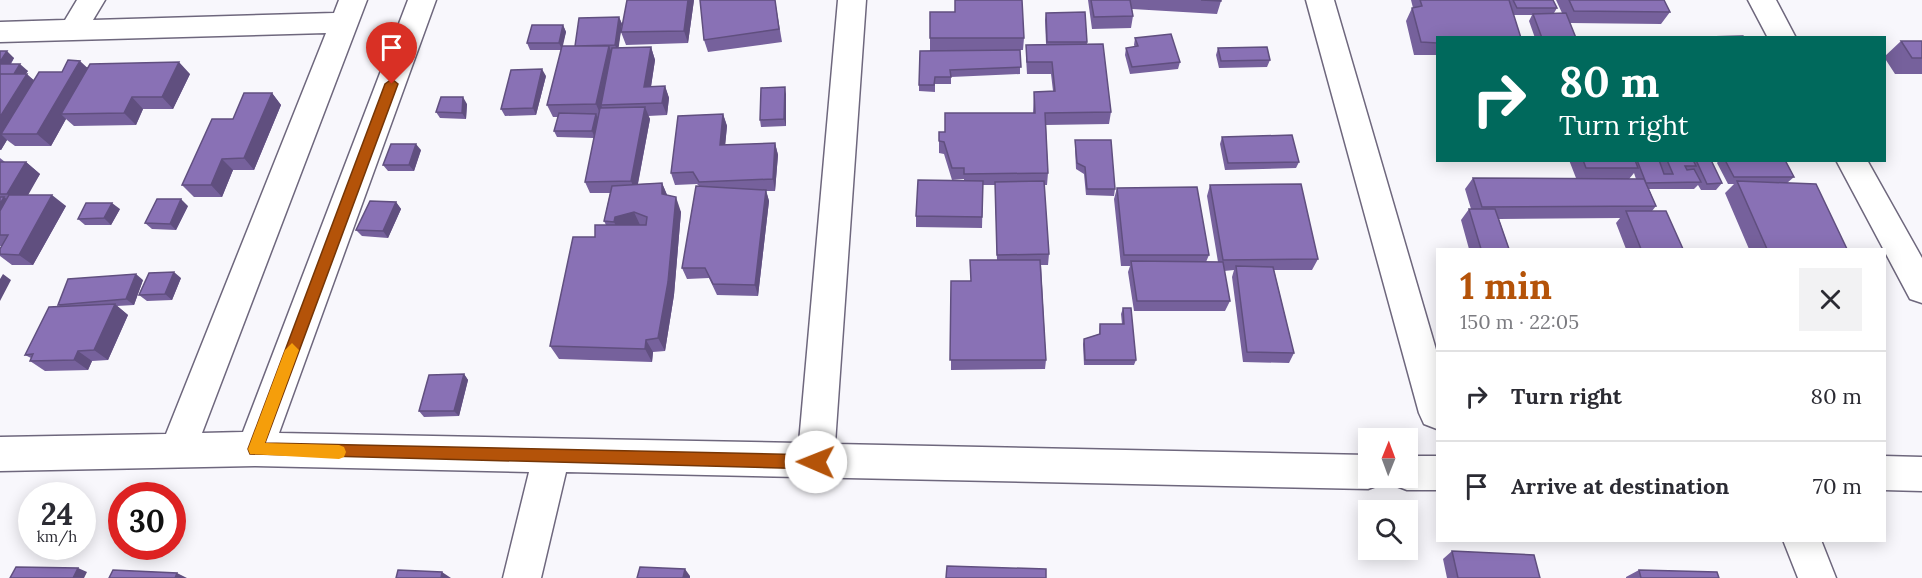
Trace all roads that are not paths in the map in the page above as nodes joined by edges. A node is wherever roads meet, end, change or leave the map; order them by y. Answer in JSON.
{"nodes":[{"id":1,"x":91,"y":0,"type":"edge"},
{"id":2,"x":422,"y":0,"type":"edge"},
{"id":3,"x":852,"y":0,"type":"edge"},
{"id":4,"x":1320,"y":0,"type":"edge"},
{"id":5,"x":1762,"y":0,"type":"edge"},
{"id":6,"x":349,"y":12,"type":"edge"},
{"id":7,"x":74,"y":29,"type":"junction"},
{"id":8,"x":0,"y":32,"type":"edge"},
{"id":9,"x":1781,"y":36,"type":"edge"},
{"id":10,"x":1852,"y":162,"type":"edge"},
{"id":11,"x":1922,"y":289,"type":"edge"},
{"id":12,"x":1436,"y":409,"type":"edge"},
{"id":13,"x":255,"y":449,"type":"junction"},
{"id":14,"x":177,"y":451,"type":"junction"},
{"id":15,"x":0,"y":454,"type":"edge"},
{"id":16,"x":551,"y":457,"type":"junction"},
{"id":17,"x":816,"y":462,"type":"junction"},
{"id":18,"x":1358,"y":472,"type":"edge"},
{"id":19,"x":1418,"y":473,"type":"edge"},
{"id":20,"x":1436,"y":473,"type":"edge"},
{"id":21,"x":1886,"y":473,"type":"edge"},
{"id":22,"x":1922,"y":474,"type":"edge"},
{"id":23,"x":1803,"y":542,"type":"edge"},
{"id":24,"x":522,"y":578,"type":"edge"},
{"id":25,"x":1817,"y":578,"type":"edge"}],
"edges":[{"from":1,"to":7,"type":"street"},
{"from":2,"to":13,"type":"street"},
{"from":3,"to":17,"type":"street"},
{"from":4,"to":12,"type":"street"},
{"from":5,"to":9,"type":"street"},
{"from":6,"to":7,"type":"street"},
{"from":6,"to":14,"type":"street"},
{"from":7,"to":8,"type":"street"},
{"from":10,"to":11,"type":"street"},
{"from":13,"to":14,"type":"street"},
{"from":13,"to":16,"type":"street"},
{"from":14,"to":15,"type":"street"},
{"from":16,"to":17,"type":"street"},
{"from":16,"to":24,"type":"street"},
{"from":17,"to":18,"type":"street"},
{"from":19,"to":20,"type":"street"},
{"from":21,"to":22,"type":"street"},
{"from":23,"to":25,"type":"street"}]}
